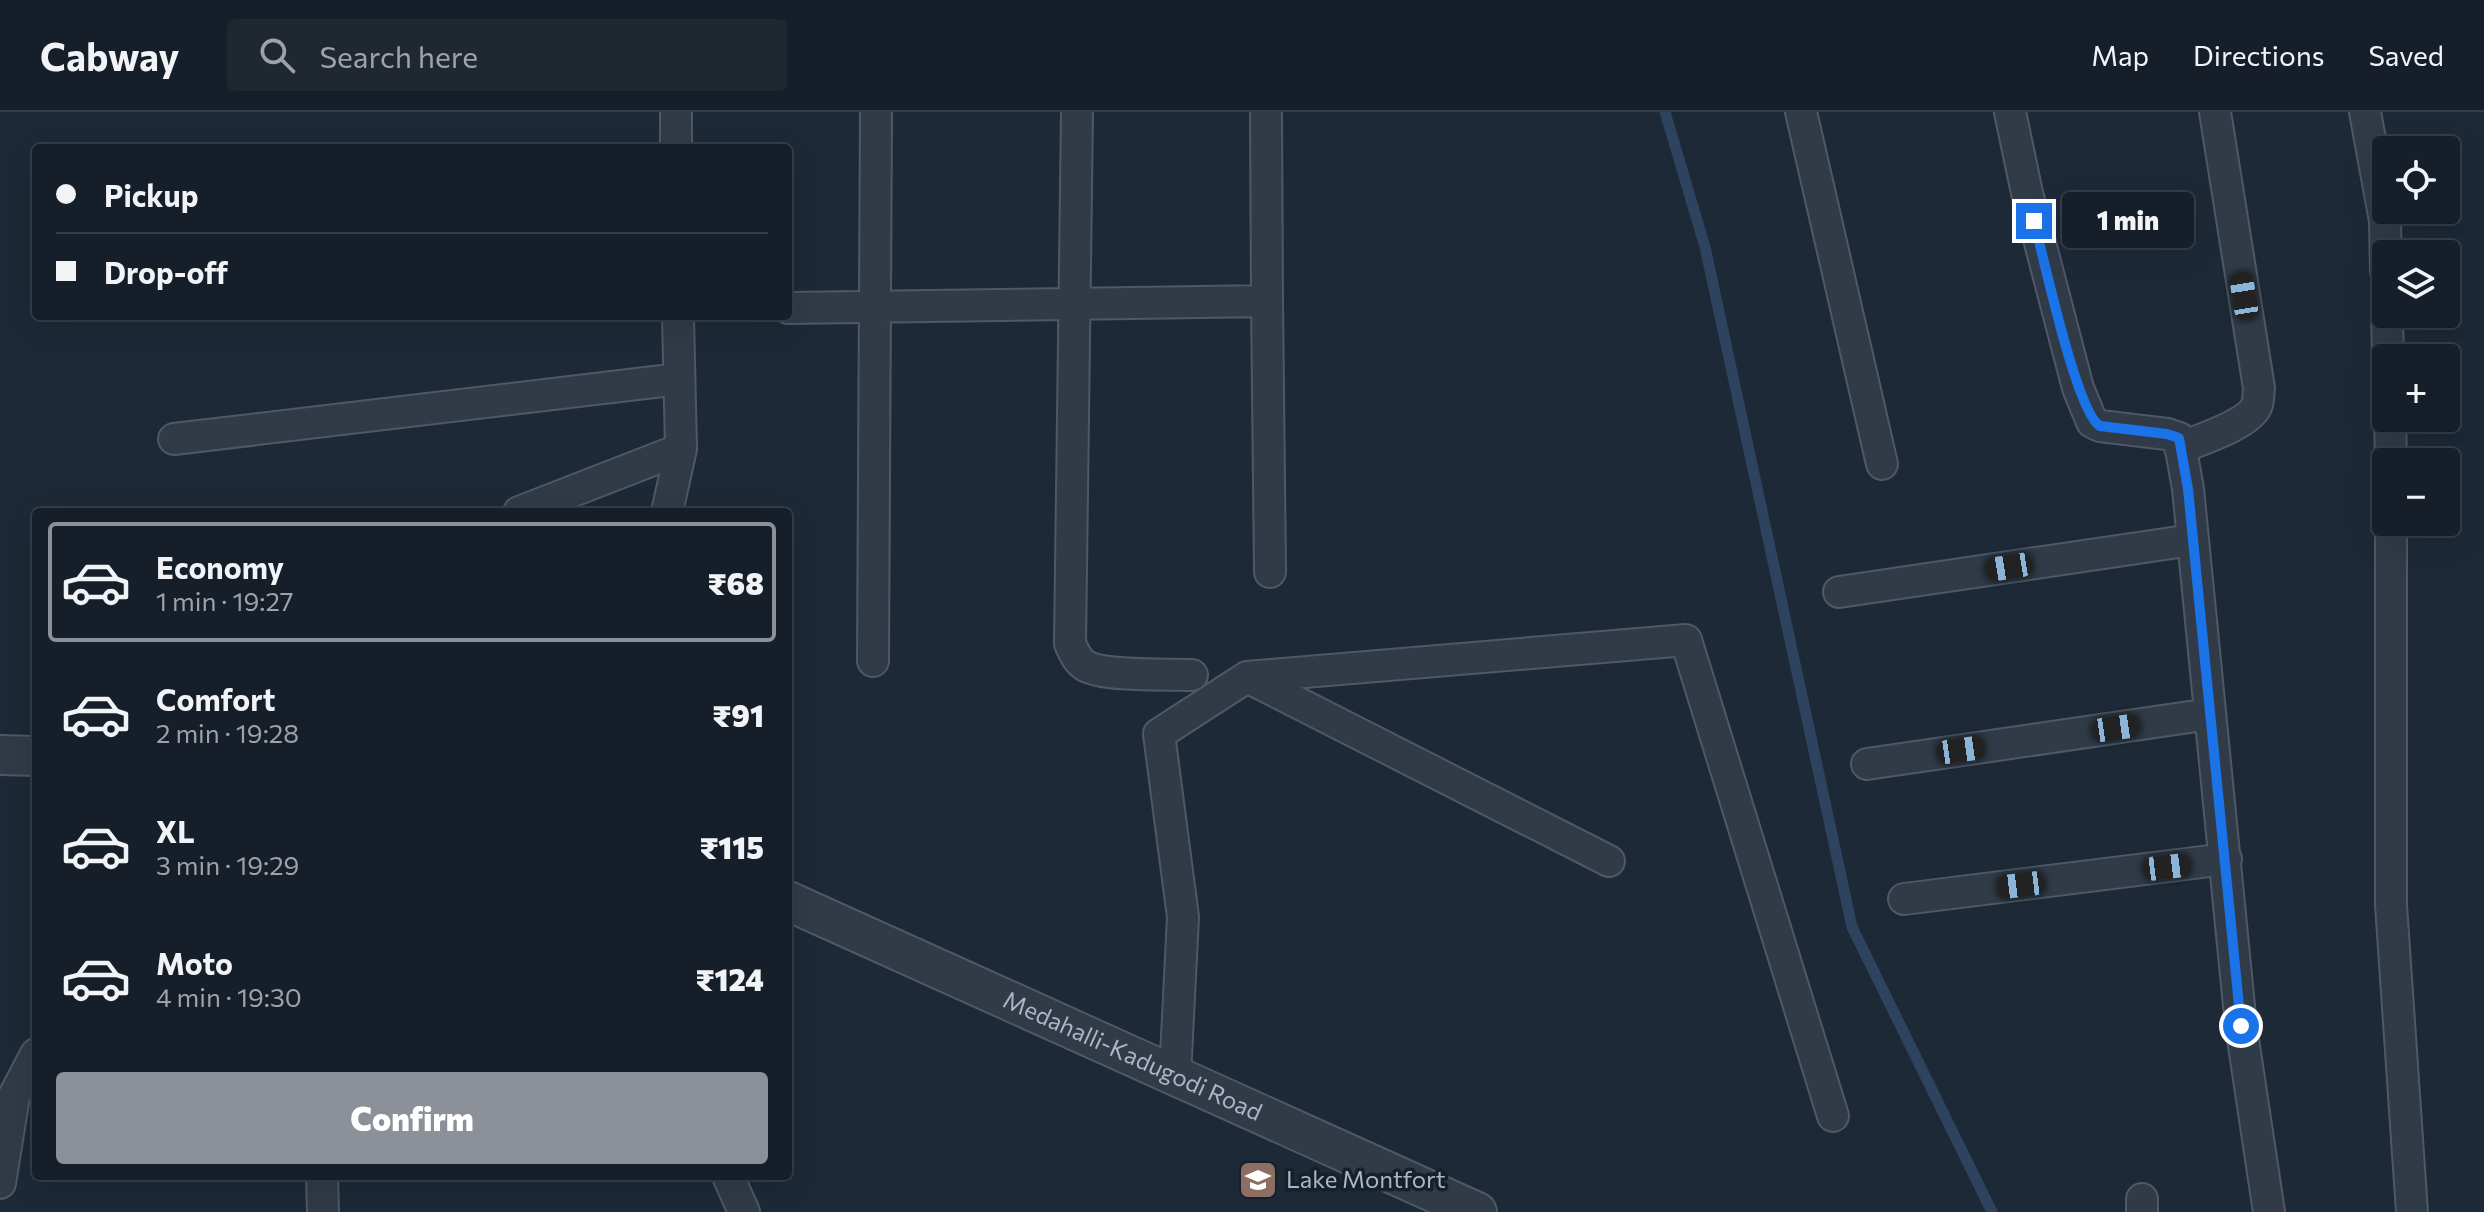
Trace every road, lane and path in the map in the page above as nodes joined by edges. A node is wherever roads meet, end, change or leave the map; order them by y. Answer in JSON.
{"nodes":[{"id":1,"x":676,"y":112,"type":"edge"},
{"id":2,"x":876,"y":112,"type":"edge"},
{"id":3,"x":1077,"y":112,"type":"edge"},
{"id":4,"x":1266,"y":112,"type":"edge"},
{"id":5,"x":1801,"y":112,"type":"edge"},
{"id":6,"x":2010,"y":112,"type":"edge"},
{"id":7,"x":2215,"y":112,"type":"edge"},
{"id":8,"x":2365,"y":112,"type":"edge"},
{"id":9,"x":676,"y":144,"type":"edge"},
{"id":10,"x":2385,"y":240,"type":"edge"},
{"id":11,"x":1267,"y":301,"type":"junction"},
{"id":12,"x":1076,"y":305,"type":"junction"},
{"id":13,"x":874,"y":307,"type":"junction"},
{"id":14,"x":792,"y":308,"type":"edge"},
{"id":15,"x":678,"y":320,"type":"edge"},
{"id":16,"x":679,"y":379,"type":"junction"},
{"id":17,"x":174,"y":439,"type":"dead end"},
{"id":18,"x":2180,"y":448,"type":"junction"},
{"id":19,"x":681,"y":449,"type":"junction"},
{"id":20,"x":1882,"y":464,"type":"dead end"},
{"id":21,"x":529,"y":508,"type":"edge"},
{"id":22,"x":668,"y":508,"type":"edge"},
{"id":23,"x":2391,"y":536,"type":"edge"},
{"id":24,"x":2192,"y":540,"type":"junction"},
{"id":25,"x":1270,"y":572,"type":"dead end"},
{"id":26,"x":1839,"y":592,"type":"dead end"},
{"id":27,"x":873,"y":661,"type":"dead end"},
{"id":28,"x":1192,"y":675,"type":"dead end"},
{"id":29,"x":1247,"y":677,"type":"junction"},
{"id":30,"x":2210,"y":714,"type":"junction"},
{"id":31,"x":0,"y":755,"type":"edge"},
{"id":32,"x":32,"y":756,"type":"edge"},
{"id":33,"x":1867,"y":764,"type":"dead end"},
{"id":34,"x":2226,"y":859,"type":"junction"},
{"id":35,"x":1609,"y":861,"type":"dead end"},
{"id":36,"x":1904,"y":899,"type":"dead end"},
{"id":37,"x":792,"y":903,"type":"edge"},
{"id":38,"x":32,"y":1060,"type":"edge"},
{"id":39,"x":1175,"y":1076,"type":"junction"},
{"id":40,"x":7,"y":1096,"type":"edge"},
{"id":41,"x":1833,"y":1116,"type":"dead end"},
{"id":42,"x":322,"y":1180,"type":"edge"},
{"id":43,"x":730,"y":1180,"type":"edge"},
{"id":44,"x":0,"y":1183,"type":"edge"},
{"id":45,"x":323,"y":1212,"type":"edge"},
{"id":46,"x":744,"y":1212,"type":"edge"},
{"id":47,"x":1477,"y":1212,"type":"edge"},
{"id":48,"x":2269,"y":1212,"type":"edge"},
{"id":49,"x":2412,"y":1212,"type":"edge"}],
"edges":[{"from":1,"to":9,"type":"street"},
{"from":2,"to":13,"type":"street"},
{"from":3,"to":12,"type":"street"},
{"from":4,"to":11,"type":"street"},
{"from":5,"to":20,"type":"street"},
{"from":6,"to":18,"type":"street"},
{"from":7,"to":18,"type":"street"},
{"from":8,"to":10,"type":"street"},
{"from":11,"to":12,"type":"street"},
{"from":11,"to":25,"type":"street"},
{"from":12,"to":13,"type":"street"},
{"from":12,"to":28,"type":"street"},
{"from":13,"to":14,"type":"street"},
{"from":13,"to":27,"type":"street"},
{"from":15,"to":16,"type":"street"},
{"from":16,"to":17,"type":"street"},
{"from":16,"to":19,"type":"street"},
{"from":18,"to":24,"type":"street"},
{"from":19,"to":21,"type":"street"},
{"from":19,"to":22,"type":"street"},
{"from":23,"to":49,"type":"street"},
{"from":24,"to":26,"type":"street"},
{"from":24,"to":30,"type":"street"},
{"from":29,"to":35,"type":"street"},
{"from":29,"to":39,"type":"street"},
{"from":29,"to":41,"type":"street"},
{"from":30,"to":33,"type":"street"},
{"from":30,"to":34,"type":"street"},
{"from":31,"to":32,"type":"street"},
{"from":34,"to":36,"type":"street"},
{"from":34,"to":48,"type":"street"},
{"from":37,"to":39,"type":"street","name":"Medahalli-Kadugodi Road"},
{"from":38,"to":40,"type":"street"},
{"from":39,"to":47,"type":"street","name":"Medahalli-Kadugodi Road"},
{"from":40,"to":44,"type":"street"},
{"from":42,"to":45,"type":"street"},
{"from":43,"to":46,"type":"street"}]}
